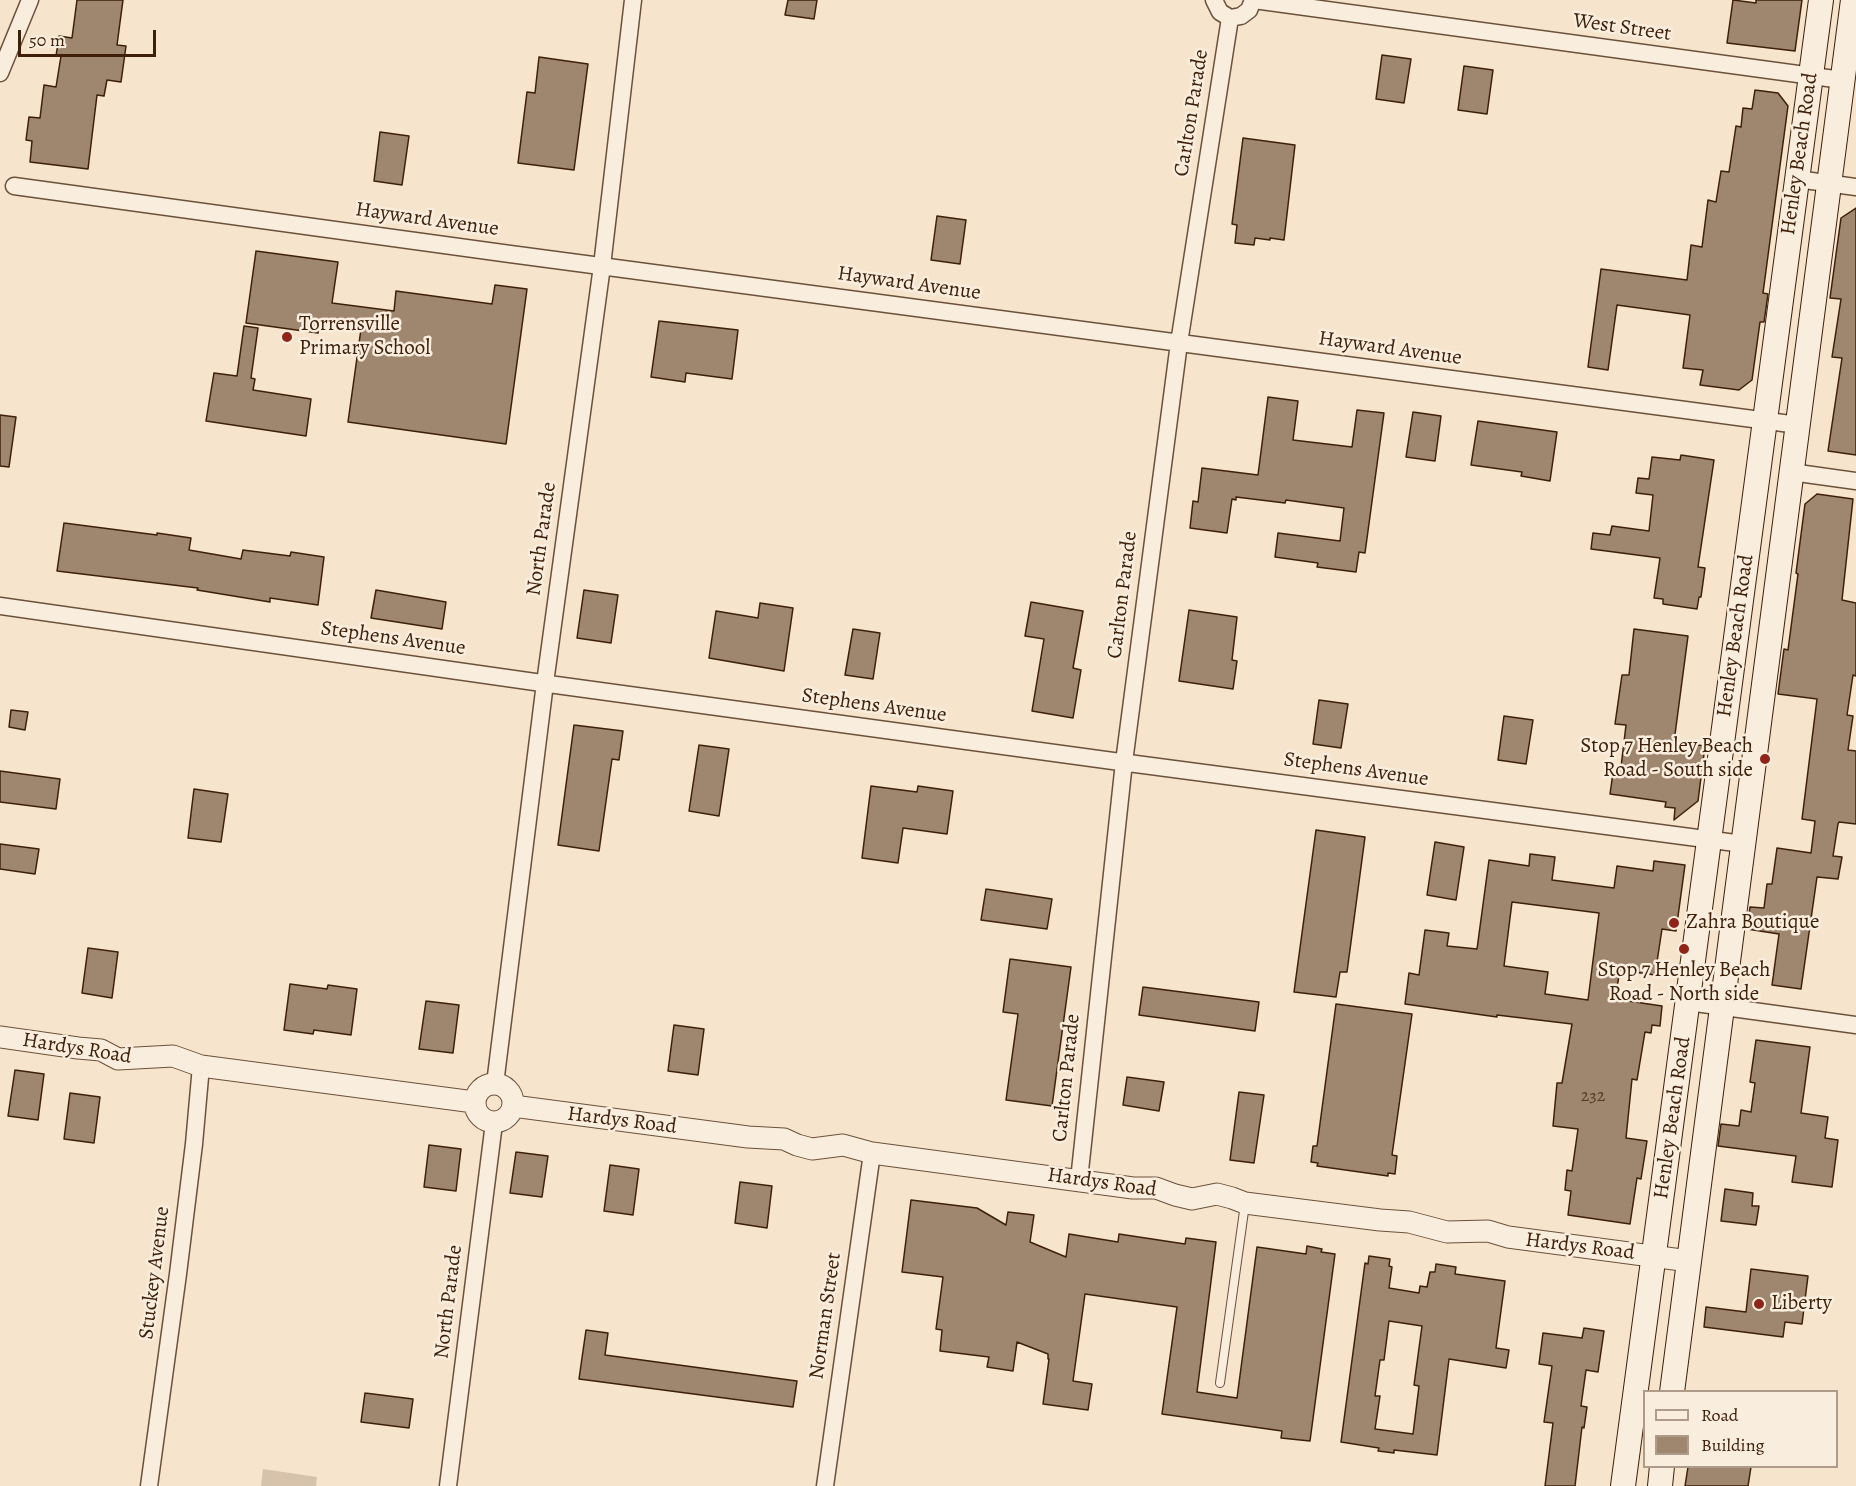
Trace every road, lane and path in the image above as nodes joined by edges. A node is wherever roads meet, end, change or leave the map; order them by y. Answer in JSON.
{"nodes":[{"id":1,"x":30,"y":0,"type":"edge"},
{"id":2,"x":633,"y":0,"type":"edge"},
{"id":3,"x":1214,"y":0,"type":"edge"},
{"id":4,"x":1253,"y":0,"type":"edge"},
{"id":5,"x":1821,"y":0,"type":"edge"},
{"id":6,"x":1854,"y":0,"type":"edge"},
{"id":7,"x":1230,"y":18,"type":"junction"},
{"id":8,"x":0,"y":73,"type":"edge"},
{"id":9,"x":1810,"y":77,"type":"junction"},
{"id":10,"x":1842,"y":80,"type":"junction"},
{"id":11,"x":1797,"y":179,"type":"junction"},
{"id":12,"x":1829,"y":183,"type":"junction"},
{"id":13,"x":14,"y":186,"type":"dead end"},
{"id":14,"x":1856,"y":187,"type":"edge"},
{"id":15,"x":602,"y":266,"type":"junction"},
{"id":16,"x":1179,"y":343,"type":"junction"},
{"id":17,"x":1765,"y":421,"type":"junction"},
{"id":18,"x":1798,"y":425,"type":"junction"},
{"id":19,"x":1791,"y":472,"type":"junction"},
{"id":20,"x":1856,"y":481,"type":"edge"},
{"id":21,"x":0,"y":606,"type":"edge"},
{"id":22,"x":545,"y":683,"type":"junction"},
{"id":23,"x":1124,"y":762,"type":"junction"},
{"id":24,"x":1709,"y":840,"type":"junction"},
{"id":25,"x":1743,"y":844,"type":"junction"},
{"id":26,"x":1688,"y":1002,"type":"junction"},
{"id":27,"x":1722,"y":1007,"type":"junction"},
{"id":28,"x":1856,"y":1025,"type":"edge"},
{"id":29,"x":0,"y":1037,"type":"edge"},
{"id":30,"x":201,"y":1066,"type":"junction"},
{"id":31,"x":495,"y":1084,"type":"junction"},
{"id":32,"x":474,"y":1102,"type":"junction"},
{"id":33,"x":513,"y":1106,"type":"junction"},
{"id":34,"x":494,"y":1123,"type":"junction"},
{"id":35,"x":872,"y":1153,"type":"junction"},
{"id":36,"x":1079,"y":1180,"type":"junction"},
{"id":37,"x":1245,"y":1203,"type":"junction"},
{"id":38,"x":1654,"y":1256,"type":"junction"},
{"id":39,"x":1689,"y":1261,"type":"junction"},
{"id":40,"x":1220,"y":1383,"type":"dead end"},
{"id":41,"x":1672,"y":1390,"type":"edge"},
{"id":42,"x":1662,"y":1468,"type":"edge"},
{"id":43,"x":149,"y":1486,"type":"edge"},
{"id":44,"x":448,"y":1486,"type":"edge"},
{"id":45,"x":825,"y":1486,"type":"edge"},
{"id":46,"x":1623,"y":1486,"type":"edge"},
{"id":47,"x":1660,"y":1486,"type":"edge"}],
"edges":[{"from":1,"to":8,"type":"street"},
{"from":2,"to":15,"type":"street","name":"North Parade"},
{"from":3,"to":7,"type":"street"},
{"from":4,"to":7,"type":"street"},
{"from":4,"to":9,"type":"street","name":"West Street"},
{"from":5,"to":9,"type":"main road","name":"Henley Beach Road"},
{"from":6,"to":10,"type":"main road","name":"Henley Beach Road"},
{"from":7,"to":16,"type":"street","name":"Carlton Parade"},
{"from":9,"to":10,"type":"street","name":"West Street"},
{"from":9,"to":11,"type":"main road","name":"Henley Beach Road"},
{"from":10,"to":12,"type":"main road","name":"Henley Beach Road"},
{"from":11,"to":12,"type":"street"},
{"from":11,"to":17,"type":"main road","name":"Henley Beach Road"},
{"from":12,"to":14,"type":"street"},
{"from":12,"to":18,"type":"main road","name":"Henley Beach Road"},
{"from":13,"to":15,"type":"street","name":"Hayward Avenue"},
{"from":15,"to":16,"type":"street","name":"Hayward Avenue"},
{"from":15,"to":22,"type":"street","name":"North Parade"},
{"from":16,"to":17,"type":"street","name":"Hayward Avenue"},
{"from":16,"to":23,"type":"street","name":"Carlton Parade"},
{"from":17,"to":18,"type":"street","name":"Hayward Avenue"},
{"from":17,"to":24,"type":"main road","name":"Henley Beach Road"},
{"from":18,"to":19,"type":"main road","name":"Henley Beach Road"},
{"from":19,"to":20,"type":"street"},
{"from":19,"to":25,"type":"main road","name":"Henley Beach Road"},
{"from":21,"to":22,"type":"street","name":"Stephens Avenue"},
{"from":22,"to":23,"type":"street","name":"Stephens Avenue"},
{"from":22,"to":31,"type":"street","name":"North Parade"},
{"from":23,"to":24,"type":"street","name":"Stephens Avenue"},
{"from":23,"to":36,"type":"street","name":"Carlton Parade"},
{"from":24,"to":25,"type":"street","name":"Stephens Avenue"},
{"from":24,"to":26,"type":"main road","name":"Henley Beach Road"},
{"from":25,"to":27,"type":"main road","name":"Henley Beach Road"},
{"from":26,"to":27,"type":"street"},
{"from":26,"to":38,"type":"main road","name":"Henley Beach Road"},
{"from":27,"to":28,"type":"street"},
{"from":27,"to":39,"type":"main road","name":"Henley Beach Road"},
{"from":29,"to":30,"type":"street","name":"Hardys Road"},
{"from":30,"to":32,"type":"street","name":"Hardys Road"},
{"from":30,"to":43,"type":"street","name":"Stuckey Avenue"},
{"from":31,"to":32,"type":"street"},
{"from":31,"to":33,"type":"street"},
{"from":32,"to":34,"type":"street"},
{"from":33,"to":34,"type":"street"},
{"from":33,"to":35,"type":"street","name":"Hardys Road"},
{"from":34,"to":44,"type":"street","name":"North Parade"},
{"from":35,"to":36,"type":"street","name":"Hardys Road"},
{"from":35,"to":45,"type":"street","name":"Norman Street"},
{"from":36,"to":37,"type":"street","name":"Hardys Road"},
{"from":37,"to":38,"type":"street","name":"Hardys Road"},
{"from":37,"to":40,"type":"lane"},
{"from":38,"to":39,"type":"street","name":"Hardys Road"},
{"from":38,"to":46,"type":"main road","name":"Henley Beach Road"},
{"from":39,"to":41,"type":"main road","name":"Henley Beach Road"},
{"from":42,"to":47,"type":"main road"}]}
